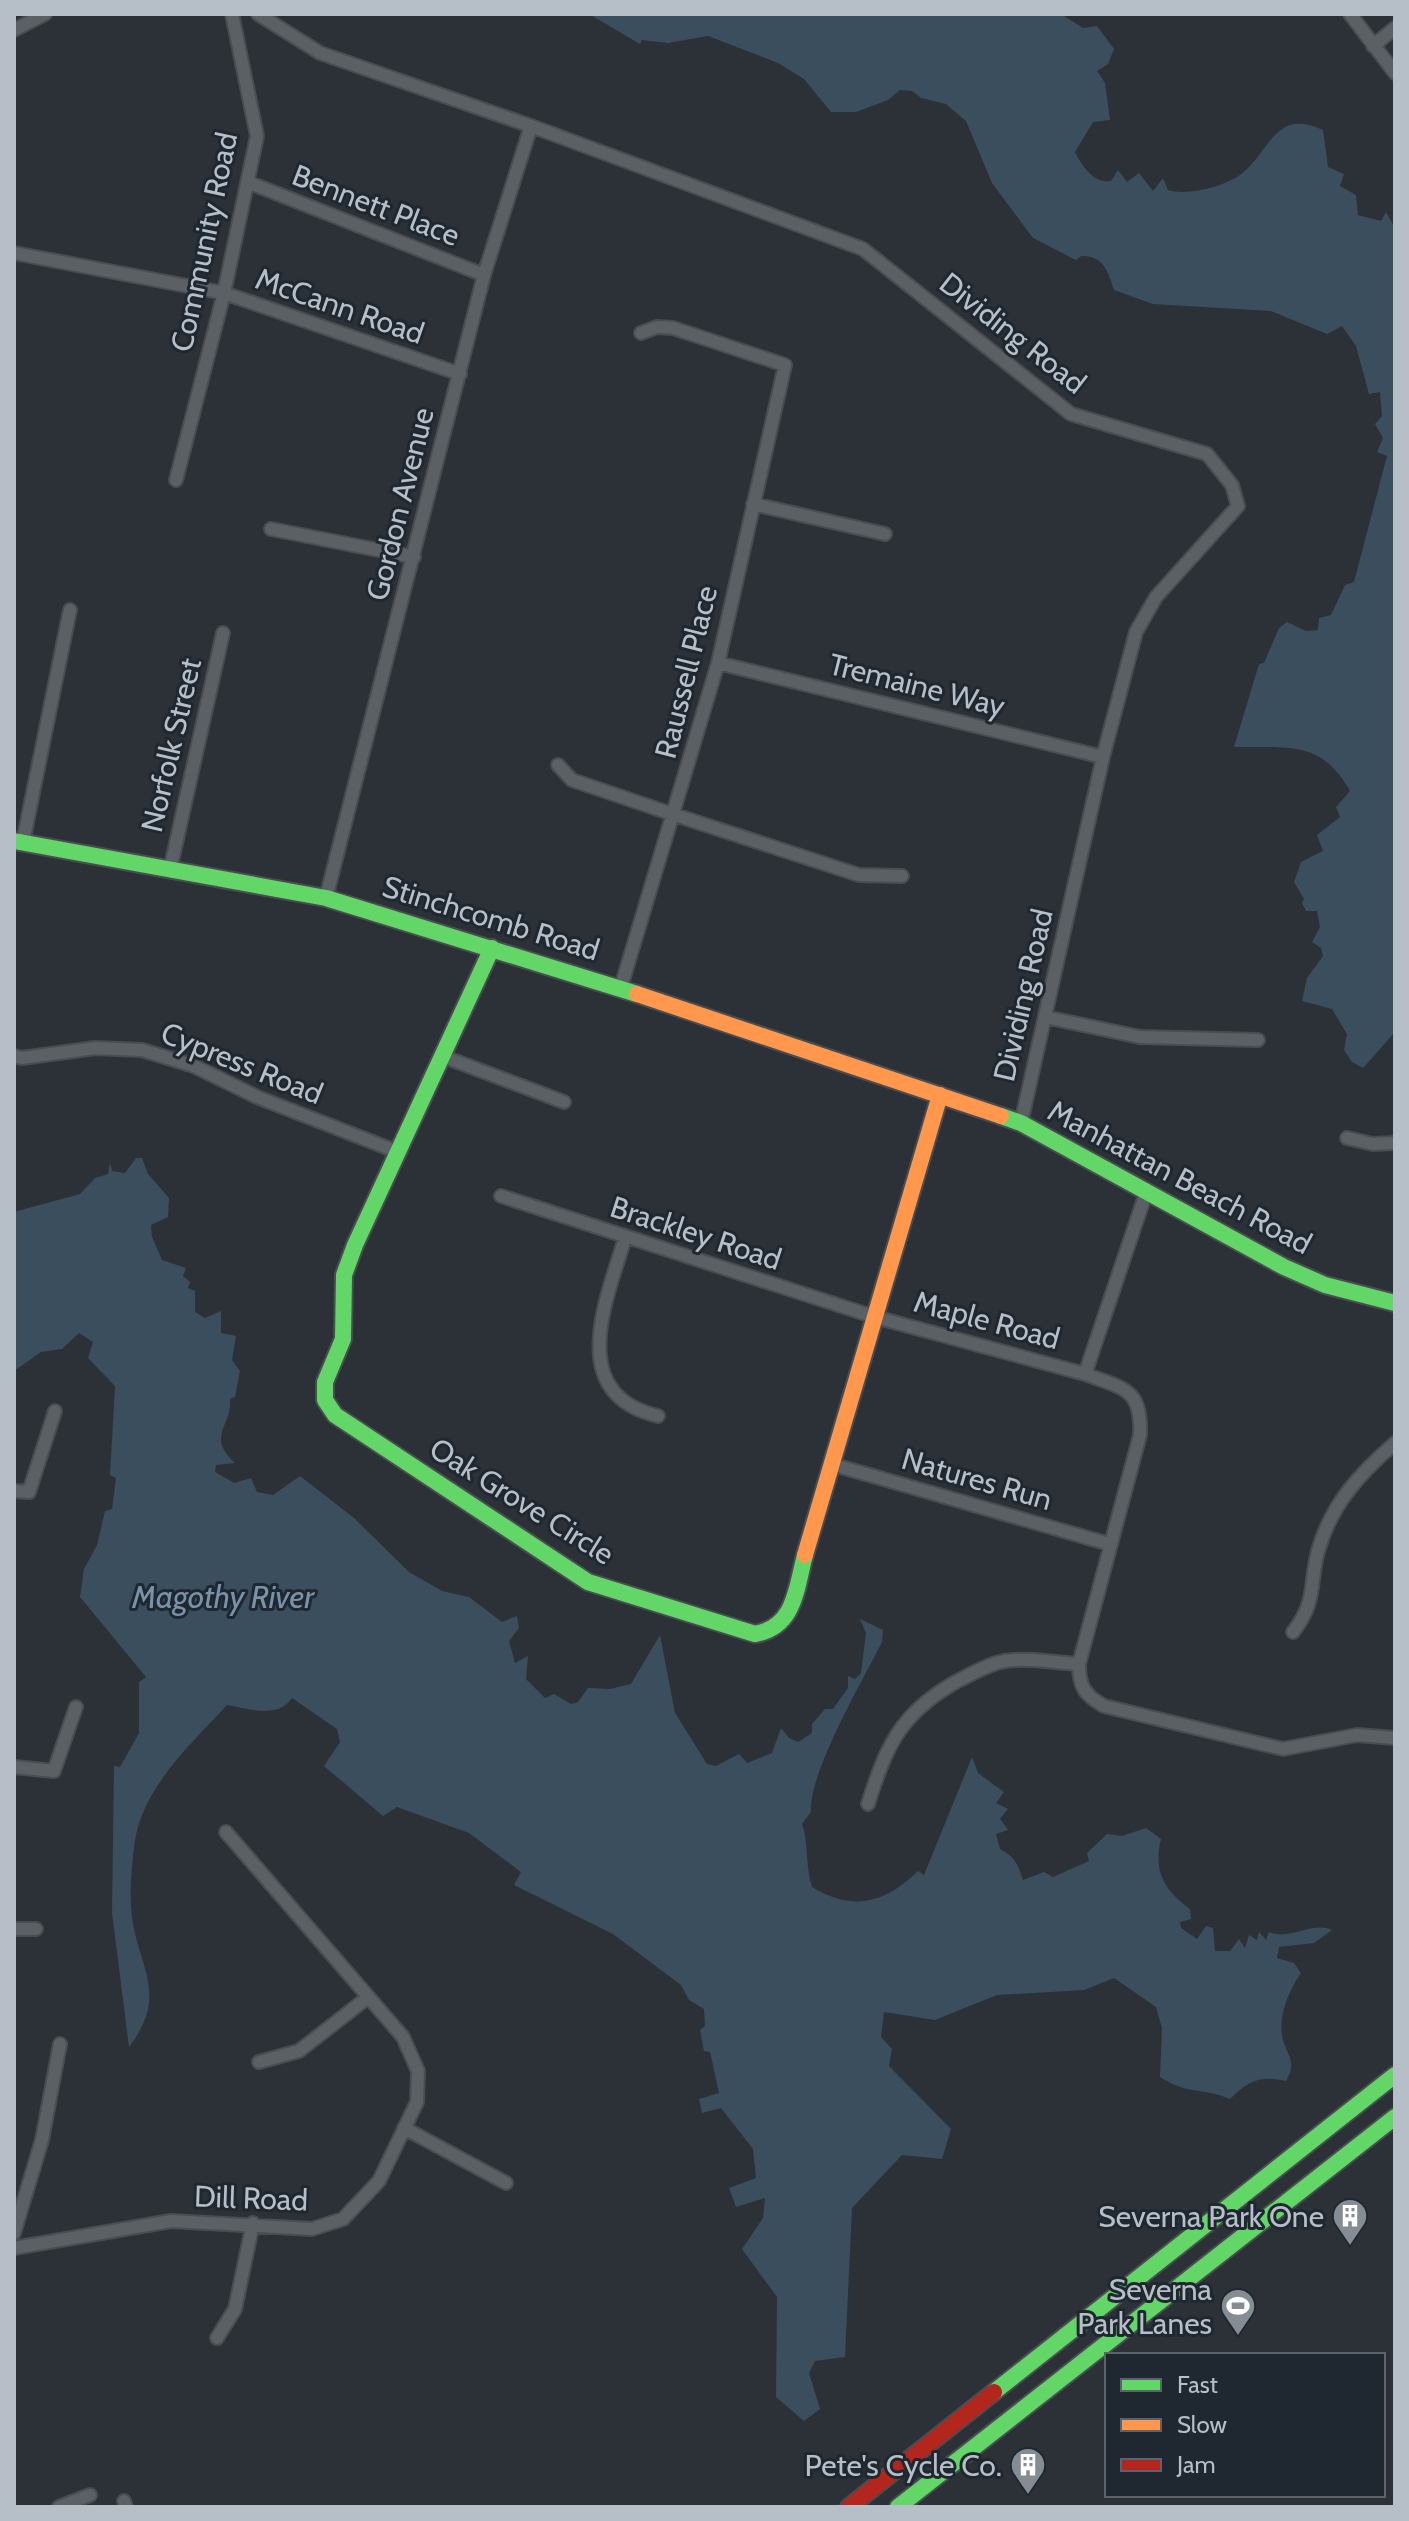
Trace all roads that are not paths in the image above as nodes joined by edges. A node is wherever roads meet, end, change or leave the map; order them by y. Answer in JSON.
{"nodes":[{"id":1,"x":45,"y":14,"type":"edge"},
{"id":2,"x":232,"y":14,"type":"edge"},
{"id":3,"x":258,"y":14,"type":"edge"},
{"id":4,"x":1350,"y":14,"type":"edge"},
{"id":5,"x":1395,"y":28,"type":"edge"},
{"id":6,"x":14,"y":30,"type":"edge"},
{"id":7,"x":1373,"y":46,"type":"junction"},
{"id":8,"x":1395,"y":73,"type":"edge"},
{"id":9,"x":531,"y":126,"type":"junction"},
{"id":10,"x":250,"y":183,"type":"junction"},
{"id":11,"x":14,"y":253,"type":"edge"},
{"id":12,"x":484,"y":275,"type":"junction"},
{"id":13,"x":224,"y":293,"type":"junction"},
{"id":14,"x":641,"y":333,"type":"dead end"},
{"id":15,"x":460,"y":374,"type":"junction"},
{"id":16,"x":176,"y":480,"type":"dead end"},
{"id":17,"x":753,"y":504,"type":"junction"},
{"id":18,"x":271,"y":529,"type":"dead end"},
{"id":19,"x":885,"y":534,"type":"dead end"},
{"id":20,"x":414,"y":557,"type":"junction"},
{"id":21,"x":70,"y":610,"type":"dead end"},
{"id":22,"x":223,"y":633,"type":"dead end"},
{"id":23,"x":718,"y":663,"type":"junction"},
{"id":24,"x":1103,"y":757,"type":"junction"},
{"id":25,"x":558,"y":765,"type":"dead end"},
{"id":26,"x":675,"y":815,"type":"junction"},
{"id":27,"x":19,"y":841,"type":"edge"},
{"id":28,"x":170,"y":870,"type":"junction"},
{"id":29,"x":902,"y":876,"type":"dead end"},
{"id":30,"x":326,"y":898,"type":"junction"},
{"id":31,"x":492,"y":948,"type":"junction"},
{"id":32,"x":621,"y":987,"type":"junction"},
{"id":33,"x":1045,"y":1017,"type":"junction"},
{"id":34,"x":1258,"y":1040,"type":"dead end"},
{"id":35,"x":14,"y":1056,"type":"edge"},
{"id":36,"x":442,"y":1056,"type":"junction"},
{"id":37,"x":940,"y":1095,"type":"junction"},
{"id":38,"x":564,"y":1102,"type":"dead end"},
{"id":39,"x":1021,"y":1123,"type":"junction"},
{"id":40,"x":1347,"y":1138,"type":"dead end"},
{"id":41,"x":1395,"y":1143,"type":"edge"},
{"id":42,"x":398,"y":1152,"type":"junction"},
{"id":43,"x":1146,"y":1193,"type":"junction"},
{"id":44,"x":501,"y":1196,"type":"dead end"},
{"id":45,"x":625,"y":1238,"type":"junction"},
{"id":46,"x":1395,"y":1303,"type":"edge"},
{"id":47,"x":875,"y":1317,"type":"junction"},
{"id":48,"x":1085,"y":1374,"type":"junction"},
{"id":49,"x":55,"y":1411,"type":"dead end"},
{"id":50,"x":658,"y":1416,"type":"dead end"},
{"id":51,"x":1395,"y":1443,"type":"edge"},
{"id":52,"x":831,"y":1464,"type":"junction"},
{"id":53,"x":14,"y":1491,"type":"edge"},
{"id":54,"x":1109,"y":1544,"type":"junction"},
{"id":55,"x":1293,"y":1632,"type":"dead end"},
{"id":56,"x":1079,"y":1664,"type":"junction"},
{"id":57,"x":76,"y":1707,"type":"dead end"},
{"id":58,"x":1395,"y":1738,"type":"edge"},
{"id":59,"x":14,"y":1767,"type":"edge"},
{"id":60,"x":868,"y":1804,"type":"dead end"},
{"id":61,"x":226,"y":1832,"type":"dead end"},
{"id":62,"x":14,"y":1929,"type":"edge"},
{"id":63,"x":36,"y":1929,"type":"dead end"},
{"id":64,"x":367,"y":1998,"type":"junction"},
{"id":65,"x":60,"y":2044,"type":"dead end"},
{"id":66,"x":259,"y":2062,"type":"dead end"},
{"id":67,"x":1395,"y":2075,"type":"edge"},
{"id":68,"x":1395,"y":2117,"type":"edge"},
{"id":69,"x":404,"y":2128,"type":"junction"},
{"id":70,"x":506,"y":2183,"type":"dead end"},
{"id":71,"x":253,"y":2223,"type":"junction"},
{"id":72,"x":14,"y":2233,"type":"edge"},
{"id":73,"x":14,"y":2248,"type":"edge"},
{"id":74,"x":217,"y":2338,"type":"dead end"},
{"id":75,"x":90,"y":2495,"type":"dead end"},
{"id":76,"x":59,"y":2507,"type":"edge"},
{"id":77,"x":849,"y":2507,"type":"edge"},
{"id":78,"x":898,"y":2507,"type":"edge"}],
"edges":[{"from":1,"to":6,"type":"street"},
{"from":2,"to":10,"type":"street","name":"Community Road"},
{"from":3,"to":9,"type":"street","name":"Dividing Road"},
{"from":4,"to":7,"type":"street"},
{"from":5,"to":7,"type":"street"},
{"from":7,"to":8,"type":"street"},
{"from":9,"to":12,"type":"street","name":"Gordon Avenue"},
{"from":9,"to":24,"type":"street","name":"Dividing Road"},
{"from":10,"to":12,"type":"street","name":"Bennett Place"},
{"from":10,"to":13,"type":"street","name":"Community Road"},
{"from":11,"to":13,"type":"street","name":"McCann Road"},
{"from":12,"to":15,"type":"street","name":"Gordon Avenue"},
{"from":13,"to":15,"type":"street","name":"McCann Road"},
{"from":13,"to":16,"type":"street","name":"Community Road"},
{"from":14,"to":17,"type":"street","name":"Raussell Place"},
{"from":15,"to":20,"type":"street","name":"Gordon Avenue"},
{"from":17,"to":19,"type":"street"},
{"from":17,"to":23,"type":"street","name":"Raussell Place"},
{"from":18,"to":20,"type":"street"},
{"from":20,"to":30,"type":"street","name":"Gordon Avenue"},
{"from":21,"to":27,"type":"street"},
{"from":22,"to":28,"type":"street","name":"Norfolk Street"},
{"from":23,"to":24,"type":"street","name":"Tremaine Way"},
{"from":23,"to":26,"type":"street","name":"Raussell Place"},
{"from":24,"to":33,"type":"street","name":"Dividing Road"},
{"from":25,"to":26,"type":"street"},
{"from":26,"to":29,"type":"street"},
{"from":26,"to":32,"type":"street","name":"Raussell Place"},
{"from":27,"to":28,"type":"main road","name":"Stinchcomb Road"},
{"from":28,"to":30,"type":"main road","name":"Stinchcomb Road"},
{"from":30,"to":31,"type":"main road","name":"Stinchcomb Road"},
{"from":31,"to":32,"type":"main road","name":"Stinchcomb Road"},
{"from":31,"to":36,"type":"main road","name":"Oak Grove Circle"},
{"from":32,"to":37,"type":"main road","name":"Stinchcomb Road"},
{"from":33,"to":34,"type":"street"},
{"from":33,"to":39,"type":"street","name":"Dividing Road"},
{"from":35,"to":42,"type":"street","name":"Cypress Road"},
{"from":36,"to":38,"type":"street"},
{"from":36,"to":42,"type":"main road","name":"Oak Grove Circle"},
{"from":37,"to":39,"type":"main road","name":"Manhattan Beach Road"},
{"from":37,"to":47,"type":"main road","name":"Oak Grove Circle"},
{"from":39,"to":43,"type":"main road","name":"Manhattan Beach Road"},
{"from":40,"to":41,"type":"street"},
{"from":42,"to":52,"type":"main road","name":"Oak Grove Circle"},
{"from":43,"to":46,"type":"main road","name":"Manhattan Beach Road"},
{"from":43,"to":48,"type":"street"},
{"from":44,"to":45,"type":"street","name":"Brackley Road"},
{"from":45,"to":47,"type":"street","name":"Brackley Road"},
{"from":45,"to":50,"type":"street"},
{"from":47,"to":48,"type":"street","name":"Maple Road"},
{"from":47,"to":52,"type":"main road","name":"Oak Grove Circle"},
{"from":48,"to":54,"type":"street","name":"Maple Road"},
{"from":49,"to":53,"type":"street"},
{"from":51,"to":55,"type":"street"},
{"from":52,"to":54,"type":"street","name":"Natures Run"},
{"from":54,"to":56,"type":"street","name":"Maple Road"},
{"from":56,"to":58,"type":"street"},
{"from":56,"to":60,"type":"street"},
{"from":57,"to":59,"type":"street"},
{"from":61,"to":64,"type":"street","name":"Dill Road"},
{"from":62,"to":63,"type":"street"},
{"from":64,"to":66,"type":"street"},
{"from":64,"to":69,"type":"street","name":"Dill Road"},
{"from":65,"to":72,"type":"street"},
{"from":67,"to":77,"type":"main road"},
{"from":68,"to":78,"type":"main road"},
{"from":69,"to":70,"type":"street"},
{"from":69,"to":71,"type":"street","name":"Dill Road"},
{"from":71,"to":73,"type":"street","name":"Dill Road"},
{"from":71,"to":74,"type":"street"},
{"from":75,"to":76,"type":"street"}]}
